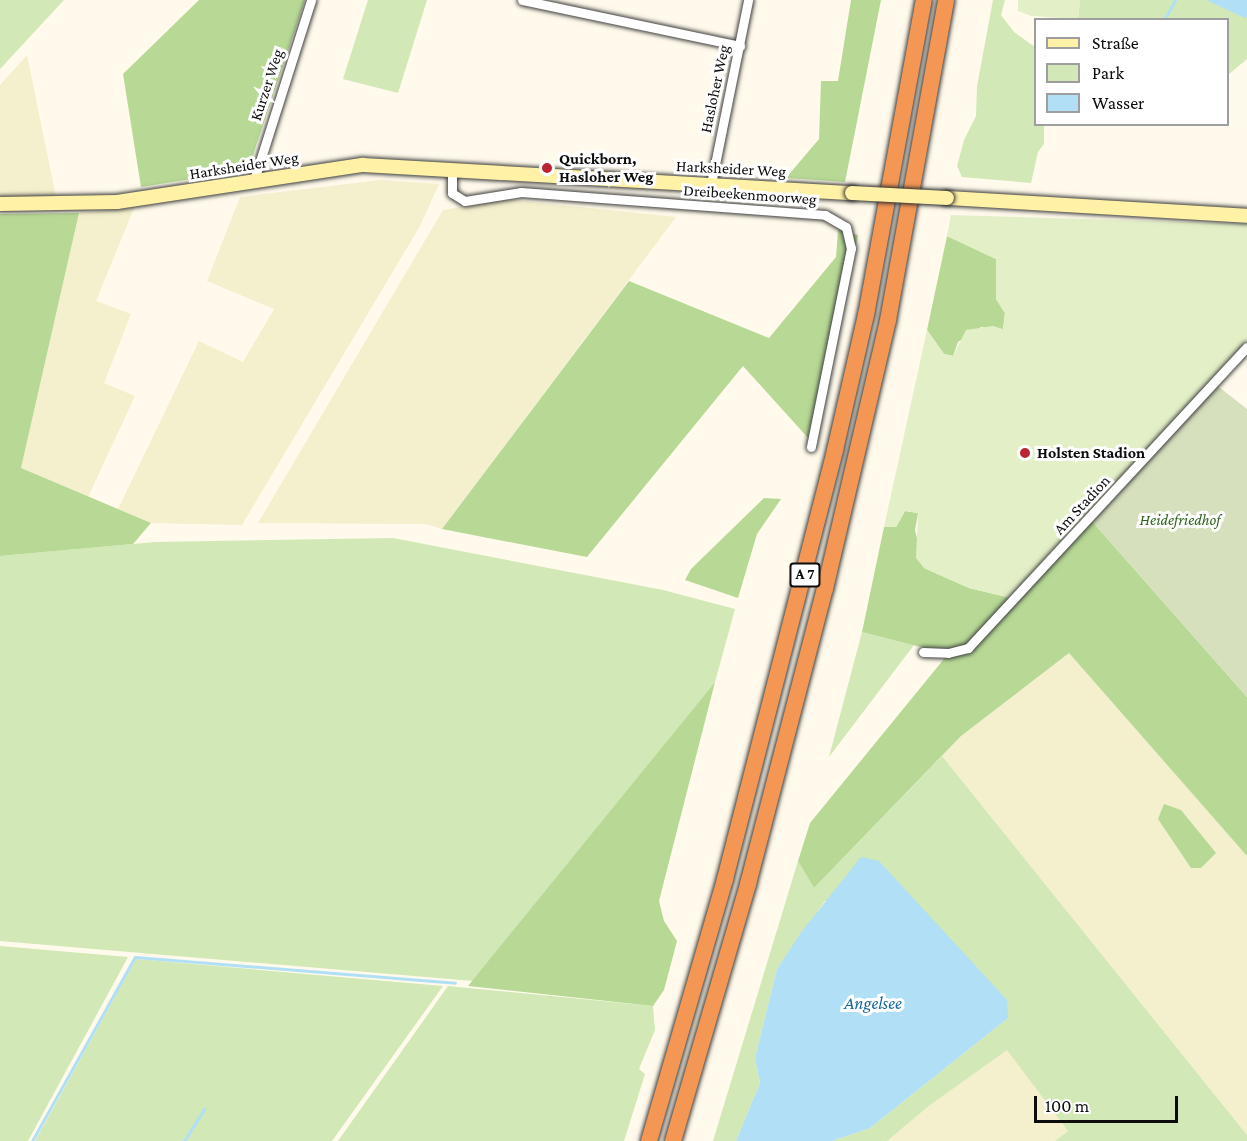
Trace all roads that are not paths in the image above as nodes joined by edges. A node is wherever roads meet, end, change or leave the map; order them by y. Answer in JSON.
{"nodes":[{"id":1,"x":311,"y":0,"type":"edge"},
{"id":2,"x":522,"y":0,"type":"edge"},
{"id":3,"x":748,"y":0,"type":"edge"},
{"id":4,"x":924,"y":0,"type":"edge"},
{"id":5,"x":946,"y":0,"type":"edge"},
{"id":6,"x":740,"y":46,"type":"junction"},
{"id":7,"x":452,"y":169,"type":"junction"},
{"id":8,"x":254,"y":180,"type":"junction"},
{"id":9,"x":711,"y":184,"type":"junction"},
{"id":10,"x":0,"y":204,"type":"edge"},
{"id":11,"x":1247,"y":216,"type":"edge"},
{"id":12,"x":1247,"y":347,"type":"edge"},
{"id":13,"x":811,"y":447,"type":"dead end"},
{"id":14,"x":923,"y":652,"type":"dead end"},
{"id":15,"x":649,"y":1141,"type":"edge"},
{"id":16,"x":673,"y":1141,"type":"edge"}],
"edges":[{"from":1,"to":8,"type":"street","name":"Kurzer Weg"},
{"from":2,"to":6,"type":"street"},
{"from":3,"to":6,"type":"street","name":"Hasloher Weg"},
{"from":4,"to":15,"type":"highway","number":"A 7"},
{"from":5,"to":16,"type":"highway","number":"A 7"},
{"from":6,"to":9,"type":"street","name":"Hasloher Weg"},
{"from":7,"to":8,"type":"main road","name":"Harksheider Weg"},
{"from":7,"to":9,"type":"main road","name":"Harksheider Weg"},
{"from":7,"to":13,"type":"street","name":"Dreibeekenmoorweg"},
{"from":8,"to":10,"type":"main road","name":"Harksheider Weg"},
{"from":9,"to":11,"type":"main road","name":"Harksheider Weg","bridge":true},
{"from":12,"to":14,"type":"street","name":"Am Stadion"}]}
